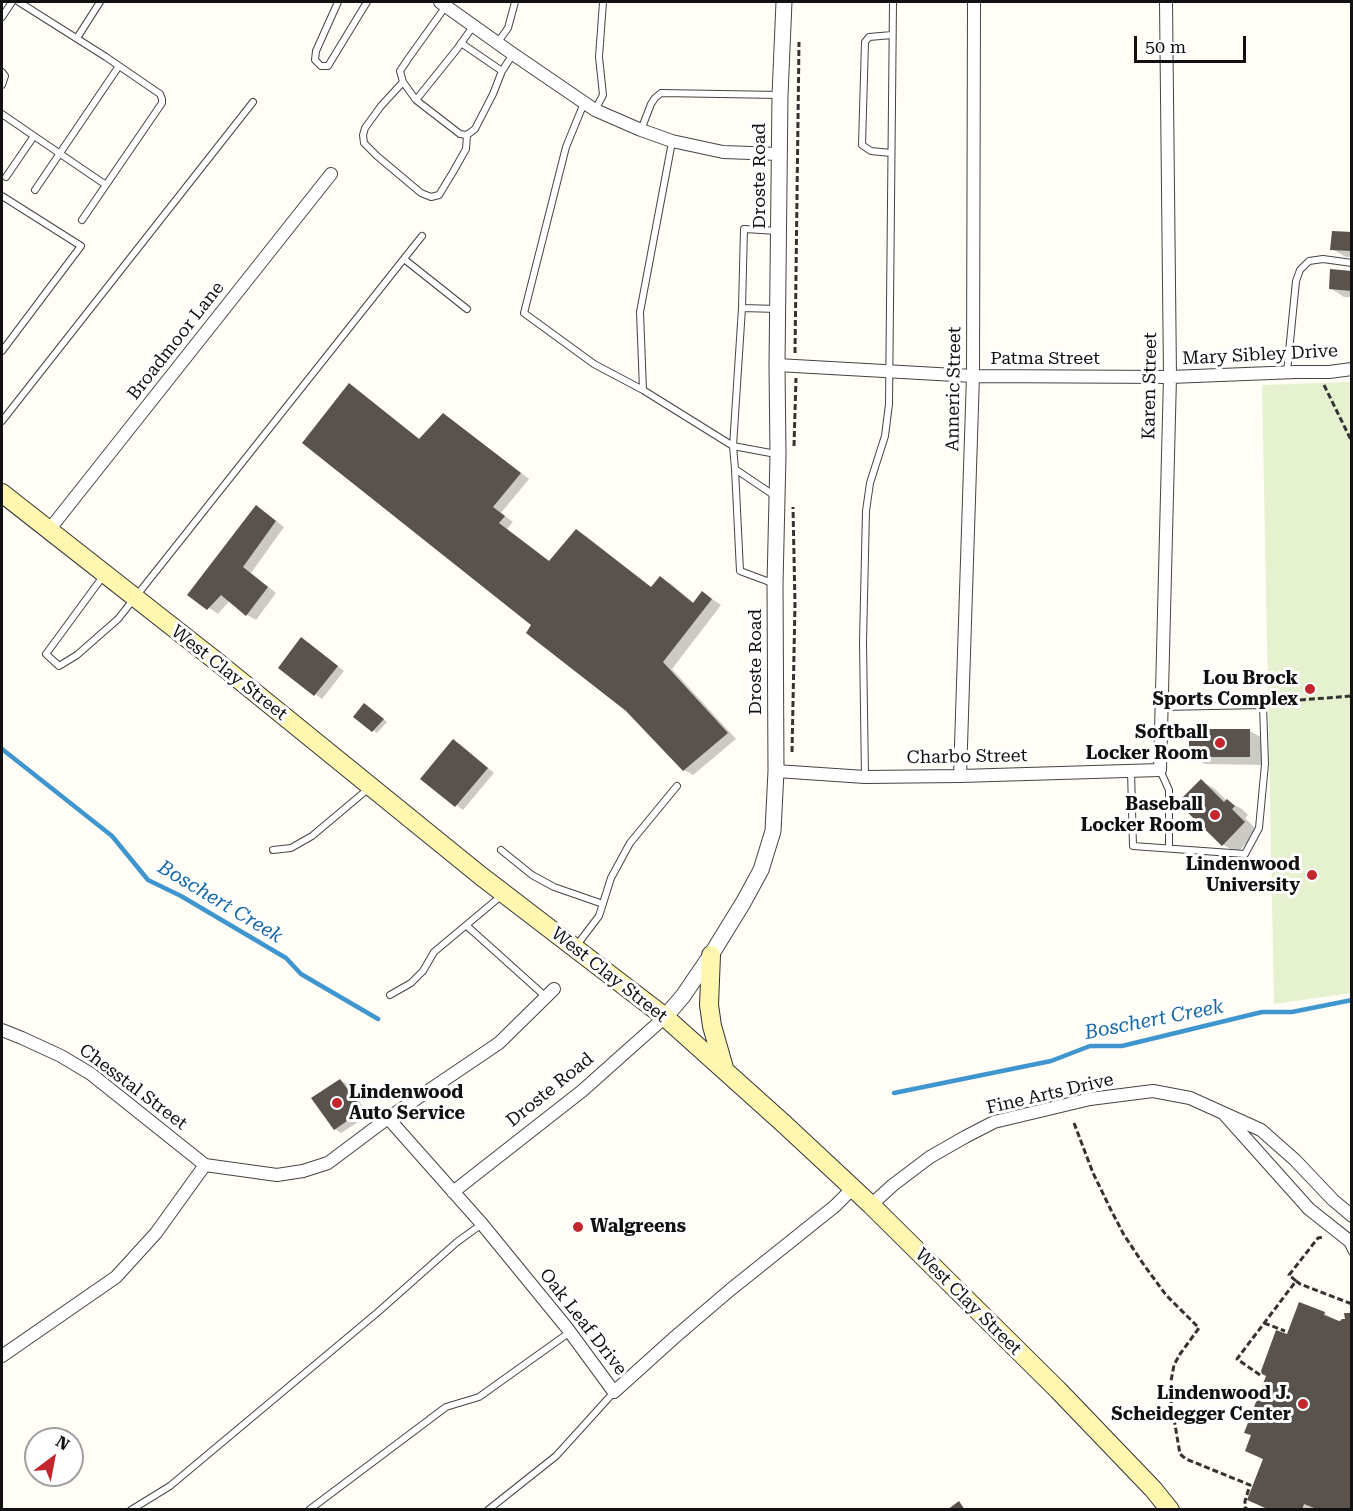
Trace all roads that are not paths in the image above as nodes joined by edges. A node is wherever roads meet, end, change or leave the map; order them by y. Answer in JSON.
{"nodes":[{"id":1,"x":12,"y":2,"type":"edge"},
{"id":2,"x":19,"y":2,"type":"edge"},
{"id":3,"x":100,"y":2,"type":"edge"},
{"id":4,"x":338,"y":2,"type":"edge"},
{"id":5,"x":367,"y":2,"type":"edge"},
{"id":6,"x":514,"y":2,"type":"edge"},
{"id":7,"x":603,"y":2,"type":"edge"},
{"id":8,"x":784,"y":2,"type":"edge"},
{"id":9,"x":893,"y":2,"type":"edge"},
{"id":10,"x":974,"y":2,"type":"edge"},
{"id":11,"x":1166,"y":2,"type":"edge"},
{"id":12,"x":444,"y":3,"type":"edge"},
{"id":13,"x":2,"y":17,"type":"edge"},
{"id":14,"x":474,"y":25,"type":"junction"},
{"id":15,"x":892,"y":34,"type":"junction"},
{"id":16,"x":77,"y":38,"type":"junction"},
{"id":17,"x":498,"y":42,"type":"junction"},
{"id":18,"x":461,"y":43,"type":"junction"},
{"id":19,"x":513,"y":54,"type":"junction"},
{"id":20,"x":119,"y":66,"type":"junction"},
{"id":21,"x":501,"y":71,"type":"junction"},
{"id":22,"x":2,"y":72,"type":"edge"},
{"id":23,"x":403,"y":82,"type":"junction"},
{"id":24,"x":2,"y":85,"type":"edge"},
{"id":25,"x":780,"y":95,"type":"junction"},
{"id":26,"x":416,"y":100,"type":"junction"},
{"id":27,"x":253,"y":102,"type":"dead end"},
{"id":28,"x":584,"y":103,"type":"junction"},
{"id":29,"x":595,"y":110,"type":"junction"},
{"id":30,"x":2,"y":114,"type":"edge"},
{"id":31,"x":641,"y":130,"type":"junction"},
{"id":32,"x":467,"y":135,"type":"junction"},
{"id":33,"x":34,"y":136,"type":"junction"},
{"id":34,"x":672,"y":141,"type":"junction"},
{"id":35,"x":891,"y":153,"type":"junction"},
{"id":36,"x":60,"y":154,"type":"junction"},
{"id":37,"x":779,"y":154,"type":"junction"},
{"id":38,"x":331,"y":174,"type":"dead end"},
{"id":39,"x":6,"y":177,"type":"dead end"},
{"id":40,"x":106,"y":185,"type":"junction"},
{"id":41,"x":35,"y":190,"type":"dead end"},
{"id":42,"x":2,"y":196,"type":"edge"},
{"id":43,"x":82,"y":220,"type":"dead end"},
{"id":44,"x":778,"y":231,"type":"junction"},
{"id":45,"x":423,"y":236,"type":"dead end"},
{"id":46,"x":404,"y":259,"type":"junction"},
{"id":47,"x":1352,"y":262,"type":"edge"},
{"id":48,"x":742,"y":308,"type":"junction"},
{"id":49,"x":467,"y":309,"type":"dead end"},
{"id":50,"x":778,"y":309,"type":"junction"},
{"id":51,"x":2,"y":351,"type":"edge"},
{"id":52,"x":777,"y":365,"type":"junction"},
{"id":53,"x":1352,"y":369,"type":"edge"},
{"id":54,"x":889,"y":371,"type":"junction"},
{"id":55,"x":1287,"y":372,"type":"junction"},
{"id":56,"x":974,"y":376,"type":"junction"},
{"id":57,"x":1170,"y":377,"type":"junction"},
{"id":58,"x":643,"y":390,"type":"junction"},
{"id":59,"x":2,"y":421,"type":"edge"},
{"id":60,"x":733,"y":446,"type":"junction"},
{"id":61,"x":778,"y":455,"type":"junction"},
{"id":62,"x":735,"y":469,"type":"junction"},
{"id":63,"x":2,"y":493,"type":"edge"},
{"id":64,"x":777,"y":498,"type":"junction"},
{"id":65,"x":49,"y":530,"type":"junction"},
{"id":66,"x":105,"y":574,"type":"junction"},
{"id":67,"x":775,"y":584,"type":"junction"},
{"id":68,"x":135,"y":598,"type":"junction"},
{"id":69,"x":1161,"y":707,"type":"junction"},
{"id":70,"x":1160,"y":770,"type":"junction"},
{"id":71,"x":776,"y":771,"type":"junction"},
{"id":72,"x":1131,"y":771,"type":"junction"},
{"id":73,"x":960,"y":776,"type":"junction"},
{"id":74,"x":865,"y":777,"type":"junction"},
{"id":75,"x":677,"y":786,"type":"dead end"},
{"id":76,"x":371,"y":787,"type":"junction"},
{"id":77,"x":1169,"y":848,"type":"junction"},
{"id":78,"x":273,"y":850,"type":"dead end"},
{"id":79,"x":501,"y":850,"type":"dead end"},
{"id":80,"x":503,"y":893,"type":"junction"},
{"id":81,"x":603,"y":904,"type":"junction"},
{"id":82,"x":467,"y":926,"type":"junction"},
{"id":83,"x":575,"y":948,"type":"junction"},
{"id":84,"x":711,"y":955,"type":"junction"},
{"id":85,"x":550,"y":993,"type":"joint"},
{"id":86,"x":390,"y":995,"type":"dead end"},
{"id":87,"x":665,"y":1017,"type":"junction"},
{"id":88,"x":2,"y":1030,"type":"edge"},
{"id":89,"x":725,"y":1070,"type":"junction"},
{"id":90,"x":1222,"y":1112,"type":"junction"},
{"id":91,"x":388,"y":1118,"type":"junction"},
{"id":92,"x":206,"y":1165,"type":"junction"},
{"id":93,"x":852,"y":1189,"type":"junction"},
{"id":94,"x":453,"y":1191,"type":"junction"},
{"id":95,"x":871,"y":1205,"type":"junction"},
{"id":96,"x":1352,"y":1216,"type":"edge"},
{"id":97,"x":482,"y":1224,"type":"junction"},
{"id":98,"x":1348,"y":1241,"type":"edge"},
{"id":99,"x":1352,"y":1252,"type":"edge"},
{"id":100,"x":570,"y":1332,"type":"junction"},
{"id":101,"x":2,"y":1355,"type":"edge"},
{"id":102,"x":614,"y":1392,"type":"junction"},
{"id":103,"x":131,"y":1509,"type":"edge"},
{"id":104,"x":309,"y":1509,"type":"edge"},
{"id":105,"x":488,"y":1509,"type":"edge"},
{"id":106,"x":1170,"y":1509,"type":"edge"}],
"edges":[{"from":1,"to":13,"type":"lane"},
{"from":2,"to":16,"type":"lane"},
{"from":3,"to":16,"type":"lane"},
{"from":4,"to":5,"type":"lane"},
{"from":6,"to":17,"type":"lane"},
{"from":7,"to":29,"type":"lane"},
{"from":8,"to":25,"type":"street","name":"Droste Road"},
{"from":9,"to":15,"type":"lane"},
{"from":10,"to":56,"type":"street","name":"Anneric Street"},
{"from":11,"to":57,"type":"street","name":"Karen Street"},
{"from":12,"to":14,"type":"street"},
{"from":12,"to":23,"type":"lane"},
{"from":14,"to":17,"type":"street"},
{"from":14,"to":18,"type":"lane"},
{"from":15,"to":35,"type":"lane"},
{"from":15,"to":35,"type":"lane"},
{"from":16,"to":20,"type":"lane"},
{"from":17,"to":19,"type":"street"},
{"from":18,"to":21,"type":"lane"},
{"from":18,"to":26,"type":"lane"},
{"from":19,"to":21,"type":"lane"},
{"from":19,"to":28,"type":"street"},
{"from":20,"to":36,"type":"lane"},
{"from":20,"to":40,"type":"lane"},
{"from":21,"to":32,"type":"lane"},
{"from":22,"to":24,"type":"lane"},
{"from":23,"to":26,"type":"lane"},
{"from":23,"to":32,"type":"lane"},
{"from":25,"to":31,"type":"lane"},
{"from":25,"to":37,"type":"street","name":"Droste Road"},
{"from":26,"to":32,"type":"lane"},
{"from":27,"to":59,"type":"lane"},
{"from":28,"to":29,"type":"street"},
{"from":28,"to":58,"type":"lane"},
{"from":29,"to":31,"type":"street"},
{"from":30,"to":33,"type":"lane"},
{"from":31,"to":34,"type":"street"},
{"from":33,"to":36,"type":"lane"},
{"from":33,"to":39,"type":"lane"},
{"from":34,"to":37,"type":"street"},
{"from":34,"to":58,"type":"lane"},
{"from":35,"to":54,"type":"lane"},
{"from":36,"to":40,"type":"lane"},
{"from":36,"to":41,"type":"lane"},
{"from":37,"to":44,"type":"street","name":"Droste Road"},
{"from":38,"to":65,"type":"street","name":"Broadmoor Lane"},
{"from":40,"to":43,"type":"lane"},
{"from":42,"to":51,"type":"lane"},
{"from":44,"to":48,"type":"lane"},
{"from":44,"to":50,"type":"street","name":"Droste Road"},
{"from":45,"to":46,"type":"lane"},
{"from":46,"to":49,"type":"lane"},
{"from":46,"to":68,"type":"lane"},
{"from":47,"to":55,"type":"lane"},
{"from":48,"to":50,"type":"lane"},
{"from":48,"to":60,"type":"lane"},
{"from":50,"to":52,"type":"street","name":"Droste Road"},
{"from":52,"to":54,"type":"street","name":"Patma Street"},
{"from":52,"to":61,"type":"street","name":"Droste Road"},
{"from":53,"to":55,"type":"street","name":"Mary Sibley Drive"},
{"from":54,"to":56,"type":"street","name":"Patma Street"},
{"from":54,"to":74,"type":"lane"},
{"from":55,"to":57,"type":"street","name":"Mary Sibley Drive"},
{"from":56,"to":57,"type":"street","name":"Patma Street"},
{"from":56,"to":73,"type":"street","name":"Anneric Street"},
{"from":57,"to":69,"type":"street","name":"Karen Street"},
{"from":58,"to":60,"type":"lane"},
{"from":60,"to":61,"type":"lane"},
{"from":60,"to":62,"type":"lane"},
{"from":61,"to":64,"type":"street","name":"Droste Road"},
{"from":62,"to":64,"type":"lane"},
{"from":62,"to":67,"type":"lane"},
{"from":63,"to":65,"type":"main road","name":"West Clay Street"},
{"from":64,"to":67,"type":"street","name":"Droste Road"},
{"from":65,"to":66,"type":"main road","name":"West Clay Street"},
{"from":66,"to":68,"type":"main road","name":"West Clay Street"},
{"from":66,"to":68,"type":"lane"},
{"from":67,"to":71,"type":"street","name":"Droste Road"},
{"from":68,"to":76,"type":"main road","name":"West Clay Street"},
{"from":69,"to":70,"type":"street","name":"Karen Street"},
{"from":69,"to":77,"type":"lane"},
{"from":70,"to":72,"type":"street","name":"Charbo Street"},
{"from":70,"to":77,"type":"lane"},
{"from":71,"to":74,"type":"street","name":"Charbo Street"},
{"from":71,"to":84,"type":"street","name":"Droste Road"},
{"from":72,"to":73,"type":"street","name":"Charbo Street"},
{"from":72,"to":77,"type":"lane"},
{"from":73,"to":74,"type":"street","name":"Charbo Street"},
{"from":75,"to":81,"type":"lane"},
{"from":76,"to":78,"type":"lane"},
{"from":76,"to":80,"type":"main road","name":"West Clay Street"},
{"from":79,"to":81,"type":"lane"},
{"from":80,"to":82,"type":"lane"},
{"from":80,"to":83,"type":"main road","name":"West Clay Street"},
{"from":81,"to":83,"type":"lane"},
{"from":82,"to":85,"type":"lane"},
{"from":82,"to":86,"type":"lane"},
{"from":83,"to":87,"type":"main road","name":"West Clay Street"},
{"from":84,"to":87,"type":"street","name":"Droste Road"},
{"from":84,"to":89,"type":"main road"},
{"from":85,"to":91,"type":"street"},
{"from":87,"to":89,"type":"main road","name":"West Clay Street"},
{"from":87,"to":94,"type":"street","name":"Droste Road"},
{"from":88,"to":92,"type":"street","name":"Chesstal Street"},
{"from":89,"to":93,"type":"main road","name":"West Clay Street"},
{"from":90,"to":95,"type":"street","name":"Fine Arts Drive"},
{"from":90,"to":96,"type":"street","name":"Fine Arts Drive"},
{"from":90,"to":98,"type":"street","name":"Fine Arts Drive"},
{"from":91,"to":92,"type":"street"},
{"from":91,"to":94,"type":"street","name":"Oak Leaf Drive"},
{"from":92,"to":101,"type":"street"},
{"from":93,"to":95,"type":"main road","name":"West Clay Street"},
{"from":93,"to":102,"type":"street","name":"Oak Leaf Drive"},
{"from":94,"to":97,"type":"street","name":"Oak Leaf Drive"},
{"from":95,"to":106,"type":"main road","name":"West Clay Street"},
{"from":97,"to":100,"type":"street","name":"Oak Leaf Drive"},
{"from":97,"to":103,"type":"lane"},
{"from":98,"to":99,"type":"lane"},
{"from":100,"to":102,"type":"street","name":"Oak Leaf Drive"},
{"from":100,"to":104,"type":"lane"},
{"from":102,"to":105,"type":"lane"}]}
